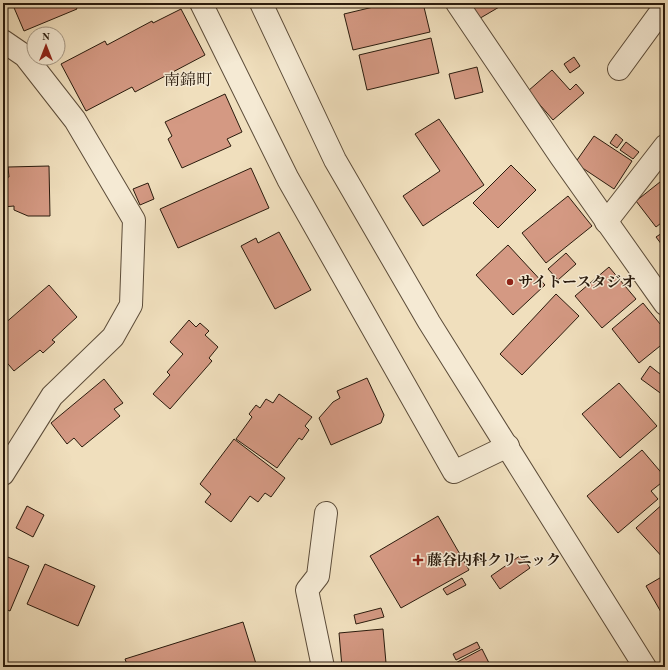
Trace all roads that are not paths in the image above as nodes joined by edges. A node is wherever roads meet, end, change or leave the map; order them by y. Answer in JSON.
{"nodes":[{"id":1,"x":201,"y":3,"type":"edge"},
{"id":2,"x":261,"y":3,"type":"edge"},
{"id":3,"x":457,"y":3,"type":"edge"},
{"id":4,"x":665,"y":6,"type":"edge"},
{"id":5,"x":3,"y":41,"type":"edge"},
{"id":6,"x":619,"y":68,"type":"dead end"},
{"id":7,"x":665,"y":146,"type":"edge"},
{"id":8,"x":606,"y":222,"type":"junction"},
{"id":9,"x":665,"y":304,"type":"edge"},
{"id":10,"x":508,"y":446,"type":"junction"},
{"id":11,"x":3,"y":474,"type":"edge"},
{"id":12,"x":326,"y":513,"type":"dead end"},
{"id":13,"x":323,"y":667,"type":"edge"},
{"id":14,"x":645,"y":667,"type":"edge"}],
"edges":[{"from":1,"to":10,"type":"street"},
{"from":2,"to":10,"type":"street"},
{"from":3,"to":8,"type":"street"},
{"from":4,"to":6,"type":"street"},
{"from":5,"to":11,"type":"street"},
{"from":7,"to":8,"type":"street"},
{"from":8,"to":9,"type":"street"},
{"from":10,"to":14,"type":"street"},
{"from":12,"to":13,"type":"street"}]}
